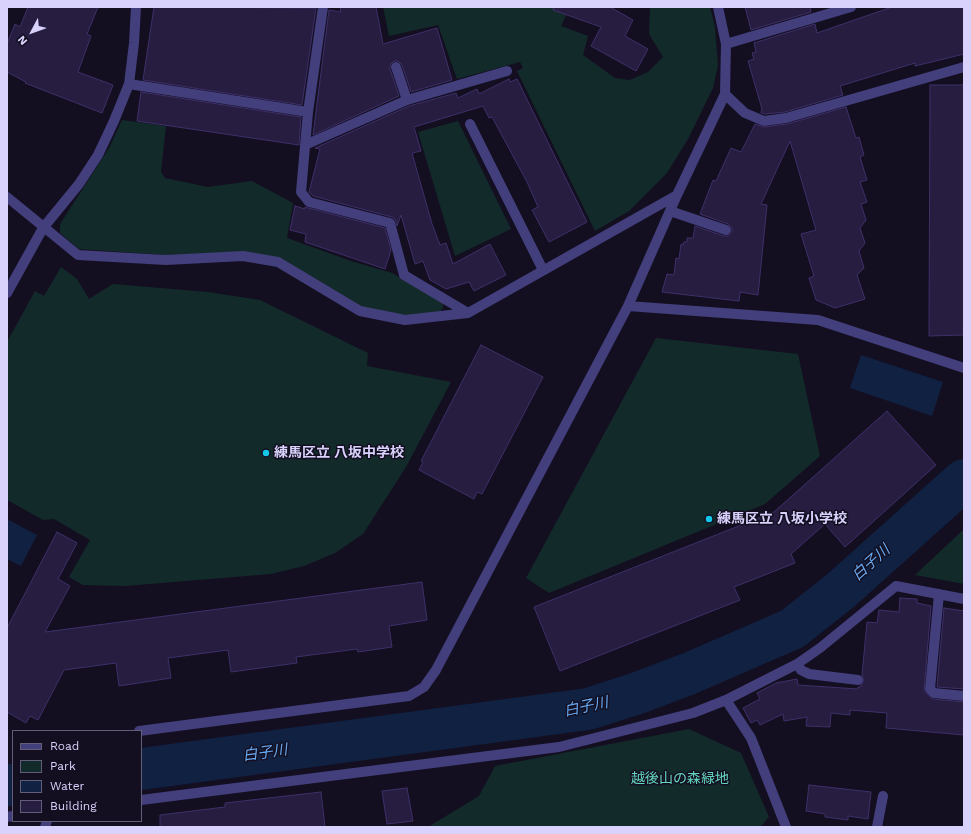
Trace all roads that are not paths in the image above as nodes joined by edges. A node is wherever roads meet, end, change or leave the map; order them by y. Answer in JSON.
{"nodes":[{"id":1,"x":136,"y":7,"type":"edge"},
{"id":2,"x":323,"y":7,"type":"edge"},
{"id":3,"x":718,"y":7,"type":"edge"},
{"id":4,"x":851,"y":7,"type":"edge"},
{"id":5,"x":726,"y":44,"type":"junction"},
{"id":6,"x":396,"y":67,"type":"dead end"},
{"id":7,"x":964,"y":67,"type":"edge"},
{"id":8,"x":507,"y":71,"type":"dead end"},
{"id":9,"x":129,"y":84,"type":"junction"},
{"id":10,"x":725,"y":94,"type":"junction"},
{"id":11,"x":407,"y":100,"type":"junction"},
{"id":12,"x":308,"y":112,"type":"junction"},
{"id":13,"x":470,"y":124,"type":"dead end"},
{"id":14,"x":305,"y":144,"type":"junction"},
{"id":15,"x":677,"y":195,"type":"junction"},
{"id":16,"x":7,"y":198,"type":"edge"},
{"id":17,"x":670,"y":211,"type":"junction"},
{"id":18,"x":42,"y":228,"type":"junction"},
{"id":19,"x":726,"y":230,"type":"dead end"},
{"id":20,"x":543,"y":270,"type":"junction"},
{"id":21,"x":7,"y":293,"type":"edge"},
{"id":22,"x":628,"y":306,"type":"junction"},
{"id":23,"x":468,"y":313,"type":"junction"},
{"id":24,"x":964,"y":368,"type":"edge"},
{"id":25,"x":939,"y":594,"type":"junction"},
{"id":26,"x":964,"y":599,"type":"edge"},
{"id":27,"x":797,"y":664,"type":"junction"},
{"id":28,"x":858,"y":680,"type":"dead end"},
{"id":29,"x":964,"y":696,"type":"edge"},
{"id":30,"x":726,"y":700,"type":"junction"},
{"id":31,"x":142,"y":730,"type":"edge"},
{"id":32,"x":883,"y":796,"type":"dead end"},
{"id":33,"x":142,"y":800,"type":"edge"},
{"id":34,"x":786,"y":827,"type":"edge"},
{"id":35,"x":877,"y":827,"type":"edge"}],
"edges":[{"from":1,"to":9,"type":"street"},
{"from":2,"to":12,"type":"street"},
{"from":3,"to":5,"type":"street"},
{"from":4,"to":5,"type":"street"},
{"from":5,"to":10,"type":"street"},
{"from":6,"to":11,"type":"street"},
{"from":7,"to":10,"type":"street"},
{"from":8,"to":11,"type":"street"},
{"from":9,"to":12,"type":"street"},
{"from":9,"to":18,"type":"street"},
{"from":10,"to":15,"type":"street"},
{"from":11,"to":14,"type":"street"},
{"from":12,"to":14,"type":"street"},
{"from":13,"to":20,"type":"street"},
{"from":14,"to":23,"type":"street"},
{"from":15,"to":17,"type":"street"},
{"from":15,"to":20,"type":"street"},
{"from":16,"to":18,"type":"street"},
{"from":17,"to":19,"type":"street"},
{"from":17,"to":22,"type":"street"},
{"from":18,"to":21,"type":"street"},
{"from":18,"to":23,"type":"street"},
{"from":20,"to":23,"type":"street"},
{"from":22,"to":24,"type":"street"},
{"from":22,"to":31,"type":"street"},
{"from":25,"to":26,"type":"street"},
{"from":25,"to":27,"type":"street"},
{"from":25,"to":29,"type":"street"},
{"from":27,"to":28,"type":"street"},
{"from":27,"to":30,"type":"street"},
{"from":30,"to":33,"type":"street"},
{"from":30,"to":34,"type":"street"},
{"from":32,"to":35,"type":"street"}]}
